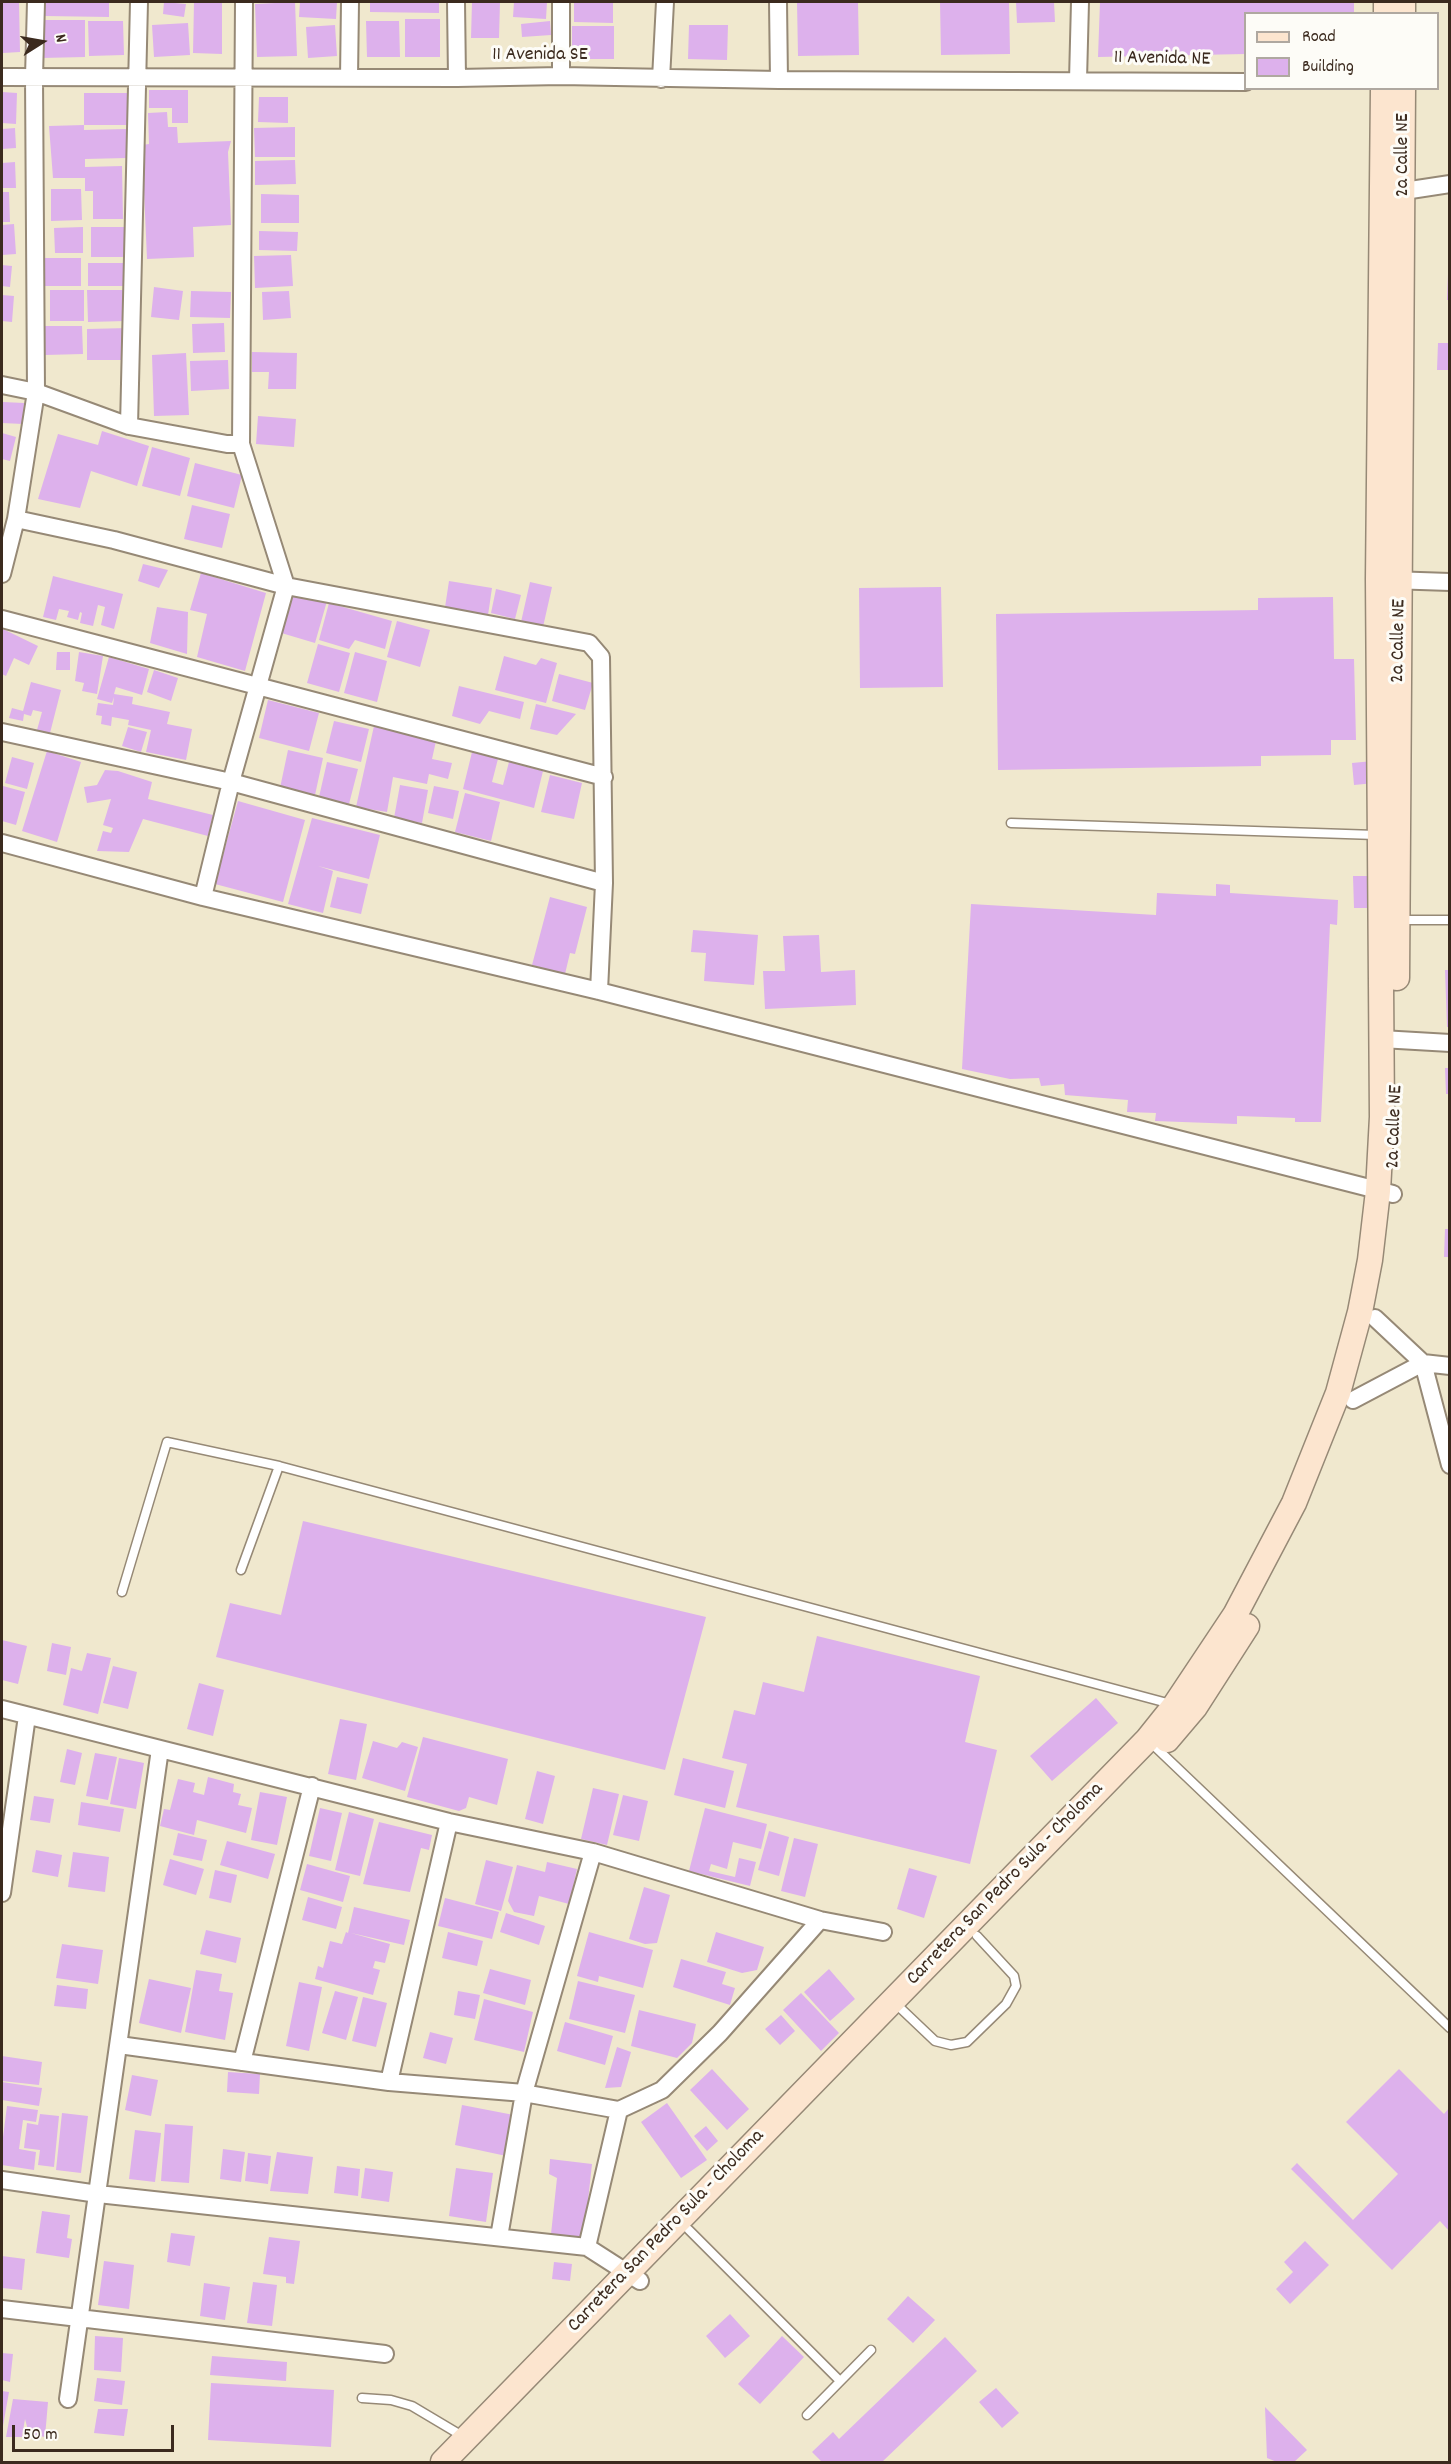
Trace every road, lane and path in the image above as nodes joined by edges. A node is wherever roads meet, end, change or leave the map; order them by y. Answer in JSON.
{"nodes":[{"id":1,"x":36,"y":2,"type":"edge"},
{"id":2,"x":139,"y":2,"type":"edge"},
{"id":3,"x":244,"y":2,"type":"edge"},
{"id":4,"x":350,"y":2,"type":"edge"},
{"id":5,"x":456,"y":2,"type":"edge"},
{"id":6,"x":561,"y":2,"type":"edge"},
{"id":7,"x":665,"y":2,"type":"edge"},
{"id":8,"x":778,"y":2,"type":"edge"},
{"id":9,"x":1080,"y":2,"type":"edge"},
{"id":10,"x":561,"y":76,"type":"junction"},
{"id":11,"x":2,"y":77,"type":"edge"},
{"id":12,"x":34,"y":77,"type":"junction"},
{"id":13,"x":137,"y":77,"type":"junction"},
{"id":14,"x":242,"y":77,"type":"junction"},
{"id":15,"x":349,"y":78,"type":"junction"},
{"id":16,"x":457,"y":78,"type":"junction"},
{"id":17,"x":661,"y":79,"type":"junction"},
{"id":18,"x":779,"y":80,"type":"junction"},
{"id":19,"x":1078,"y":80,"type":"junction"},
{"id":20,"x":1244,"y":82,"type":"edge"},
{"id":21,"x":1383,"y":90,"type":"edge"},
{"id":22,"x":1403,"y":90,"type":"edge"},
{"id":23,"x":1449,"y":184,"type":"edge"},
{"id":24,"x":1404,"y":191,"type":"junction"},
{"id":25,"x":2,"y":385,"type":"edge"},
{"id":26,"x":36,"y":392,"type":"junction"},
{"id":27,"x":129,"y":426,"type":"junction"},
{"id":28,"x":241,"y":444,"type":"junction"},
{"id":29,"x":16,"y":519,"type":"junction"},
{"id":30,"x":2,"y":574,"type":"edge"},
{"id":31,"x":1389,"y":580,"type":"junction"},
{"id":32,"x":1449,"y":582,"type":"edge"},
{"id":33,"x":286,"y":586,"type":"junction"},
{"id":34,"x":2,"y":619,"type":"edge"},
{"id":35,"x":259,"y":687,"type":"junction"},
{"id":36,"x":2,"y":732,"type":"edge"},
{"id":37,"x":604,"y":777,"type":"junction"},
{"id":38,"x":231,"y":782,"type":"junction"},
{"id":39,"x":1011,"y":824,"type":"dead end"},
{"id":40,"x":1389,"y":836,"type":"junction"},
{"id":41,"x":2,"y":843,"type":"edge"},
{"id":42,"x":604,"y":883,"type":"junction"},
{"id":43,"x":203,"y":897,"type":"junction"},
{"id":44,"x":1397,"y":920,"type":"junction"},
{"id":45,"x":1449,"y":920,"type":"edge"},
{"id":46,"x":599,"y":991,"type":"junction"},
{"id":47,"x":1389,"y":1039,"type":"junction"},
{"id":48,"x":1449,"y":1043,"type":"edge"},
{"id":49,"x":1386,"y":1192,"type":"junction"},
{"id":50,"x":1375,"y":1318,"type":"junction"},
{"id":51,"x":1423,"y":1363,"type":"junction"},
{"id":52,"x":1449,"y":1366,"type":"edge"},
{"id":53,"x":1353,"y":1400,"type":"junction"},
{"id":54,"x":1449,"y":1465,"type":"edge"},
{"id":55,"x":279,"y":1466,"type":"junction"},
{"id":56,"x":241,"y":1570,"type":"dead end"},
{"id":57,"x":122,"y":1592,"type":"dead end"},
{"id":58,"x":1185,"y":1706,"type":"junction"},
{"id":59,"x":2,"y":1708,"type":"edge"},
{"id":60,"x":27,"y":1716,"type":"junction"},
{"id":61,"x":1153,"y":1745,"type":"junction"},
{"id":62,"x":160,"y":1749,"type":"junction"},
{"id":63,"x":312,"y":1786,"type":"junction"},
{"id":64,"x":449,"y":1822,"type":"junction"},
{"id":65,"x":593,"y":1852,"type":"junction"},
{"id":66,"x":2,"y":1893,"type":"edge"},
{"id":67,"x":820,"y":1920,"type":"junction"},
{"id":68,"x":883,"y":1932,"type":"dead end"},
{"id":69,"x":977,"y":1936,"type":"junction"},
{"id":70,"x":898,"y":2006,"type":"junction"},
{"id":71,"x":1449,"y":2028,"type":"edge"},
{"id":72,"x":119,"y":2045,"type":"junction"},
{"id":73,"x":242,"y":2062,"type":"junction"},
{"id":74,"x":389,"y":2082,"type":"junction"},
{"id":75,"x":524,"y":2093,"type":"junction"},
{"id":76,"x":619,"y":2110,"type":"junction"},
{"id":77,"x":2,"y":2180,"type":"edge"},
{"id":78,"x":98,"y":2194,"type":"junction"},
{"id":79,"x":689,"y":2230,"type":"junction"},
{"id":80,"x":499,"y":2237,"type":"junction"},
{"id":81,"x":587,"y":2247,"type":"junction"},
{"id":82,"x":633,"y":2277,"type":"junction"},
{"id":83,"x":2,"y":2309,"type":"edge"},
{"id":84,"x":80,"y":2319,"type":"junction"},
{"id":85,"x":871,"y":2350,"type":"dead end"},
{"id":86,"x":385,"y":2354,"type":"dead end"},
{"id":87,"x":840,"y":2381,"type":"junction"},
{"id":88,"x":362,"y":2398,"type":"dead end"},
{"id":89,"x":68,"y":2399,"type":"dead end"},
{"id":90,"x":807,"y":2415,"type":"dead end"},
{"id":91,"x":466,"y":2451,"type":"edge"},
{"id":92,"x":444,"y":2463,"type":"edge"}],
"edges":[{"from":1,"to":12,"type":"street"},
{"from":2,"to":13,"type":"street"},
{"from":3,"to":14,"type":"street"},
{"from":4,"to":15,"type":"street"},
{"from":5,"to":16,"type":"street"},
{"from":6,"to":10,"type":"street"},
{"from":7,"to":17,"type":"street"},
{"from":8,"to":18,"type":"street"},
{"from":9,"to":19,"type":"street"},
{"from":10,"to":16,"type":"street","name":"11 Avenida SE"},
{"from":10,"to":17,"type":"street","name":"11 Avenida SE"},
{"from":11,"to":12,"type":"street","name":"11 Avenida SE"},
{"from":12,"to":13,"type":"street","name":"11 Avenida SE"},
{"from":12,"to":26,"type":"street"},
{"from":13,"to":14,"type":"street","name":"11 Avenida SE"},
{"from":13,"to":27,"type":"street"},
{"from":14,"to":15,"type":"street","name":"11 Avenida SE"},
{"from":14,"to":28,"type":"street"},
{"from":15,"to":16,"type":"street","name":"11 Avenida SE"},
{"from":17,"to":18,"type":"street","name":"11 Avenida SE"},
{"from":18,"to":19,"type":"street","name":"11 Avenida SE"},
{"from":19,"to":20,"type":"street","name":"11 Avenida NE"},
{"from":21,"to":31,"type":"main road","name":"2a Calle NE"},
{"from":22,"to":24,"type":"main road","name":"2a Calle NE"},
{"from":23,"to":24,"type":"street"},
{"from":24,"to":31,"type":"main road","name":"2a Calle NE"},
{"from":25,"to":26,"type":"street"},
{"from":26,"to":27,"type":"street"},
{"from":26,"to":29,"type":"street"},
{"from":27,"to":28,"type":"street"},
{"from":28,"to":33,"type":"street"},
{"from":29,"to":30,"type":"street"},
{"from":29,"to":33,"type":"street"},
{"from":31,"to":32,"type":"street"},
{"from":31,"to":40,"type":"main road","name":"2a Calle NE"},
{"from":33,"to":35,"type":"street"},
{"from":33,"to":37,"type":"street"},
{"from":34,"to":35,"type":"street"},
{"from":35,"to":37,"type":"street"},
{"from":35,"to":38,"type":"street"},
{"from":36,"to":38,"type":"street"},
{"from":37,"to":42,"type":"street"},
{"from":38,"to":42,"type":"street"},
{"from":38,"to":43,"type":"street"},
{"from":39,"to":40,"type":"lane"},
{"from":40,"to":44,"type":"main road","name":"2a Calle NE"},
{"from":40,"to":47,"type":"main road","name":"2a Calle NE"},
{"from":41,"to":43,"type":"street"},
{"from":42,"to":46,"type":"street"},
{"from":43,"to":46,"type":"street"},
{"from":44,"to":45,"type":"lane"},
{"from":44,"to":47,"type":"main road","name":"2a Calle NE"},
{"from":46,"to":49,"type":"street"},
{"from":47,"to":48,"type":"street"},
{"from":47,"to":49,"type":"main road","name":"2a Calle NE"},
{"from":49,"to":50,"type":"main road","name":"Carretera San Pedro Sula - Choloma"},
{"from":49,"to":58,"type":"main road","name":"Carretera San Pedro Sula - Choloma"},
{"from":50,"to":51,"type":"street"},
{"from":50,"to":53,"type":"main road","name":"Carretera San Pedro Sula - Choloma"},
{"from":51,"to":52,"type":"street"},
{"from":51,"to":53,"type":"street"},
{"from":51,"to":54,"type":"street"},
{"from":53,"to":58,"type":"main road","name":"Carretera San Pedro Sula - Choloma"},
{"from":55,"to":56,"type":"lane"},
{"from":55,"to":57,"type":"lane"},
{"from":55,"to":58,"type":"lane"},
{"from":58,"to":61,"type":"main road","name":"Carretera San Pedro Sula - Choloma"},
{"from":59,"to":60,"type":"street"},
{"from":60,"to":62,"type":"street"},
{"from":60,"to":66,"type":"street"},
{"from":61,"to":69,"type":"main road","name":"Carretera San Pedro Sula - Choloma"},
{"from":61,"to":70,"type":"main road","name":"Carretera San Pedro Sula - Choloma"},
{"from":61,"to":71,"type":"lane"},
{"from":62,"to":63,"type":"street"},
{"from":62,"to":72,"type":"street"},
{"from":63,"to":64,"type":"street"},
{"from":63,"to":73,"type":"street"},
{"from":64,"to":65,"type":"street"},
{"from":64,"to":74,"type":"street"},
{"from":65,"to":67,"type":"street"},
{"from":65,"to":75,"type":"street"},
{"from":67,"to":68,"type":"street"},
{"from":67,"to":76,"type":"street"},
{"from":69,"to":70,"type":"main road","name":"Carretera San Pedro Sula - Choloma"},
{"from":69,"to":70,"type":"lane"},
{"from":70,"to":79,"type":"main road","name":"Carretera San Pedro Sula - Choloma"},
{"from":70,"to":82,"type":"main road","name":"Carretera San Pedro Sula - Choloma"},
{"from":72,"to":73,"type":"street"},
{"from":72,"to":78,"type":"street"},
{"from":73,"to":74,"type":"street"},
{"from":74,"to":75,"type":"street"},
{"from":75,"to":76,"type":"street"},
{"from":75,"to":80,"type":"street"},
{"from":76,"to":81,"type":"street"},
{"from":77,"to":78,"type":"street"},
{"from":78,"to":80,"type":"street"},
{"from":78,"to":84,"type":"street"},
{"from":79,"to":82,"type":"main road","name":"Carretera San Pedro Sula - Choloma"},
{"from":79,"to":87,"type":"lane"},
{"from":80,"to":81,"type":"street"},
{"from":81,"to":82,"type":"street"},
{"from":82,"to":91,"type":"main road","name":"Carretera San Pedro Sula - Choloma"},
{"from":83,"to":84,"type":"street"},
{"from":84,"to":86,"type":"street"},
{"from":84,"to":89,"type":"street"},
{"from":85,"to":87,"type":"lane"},
{"from":87,"to":90,"type":"lane"},
{"from":88,"to":91,"type":"lane"},
{"from":91,"to":92,"type":"main road","name":"Carretera San Pedro Sula - Choloma"}]}
